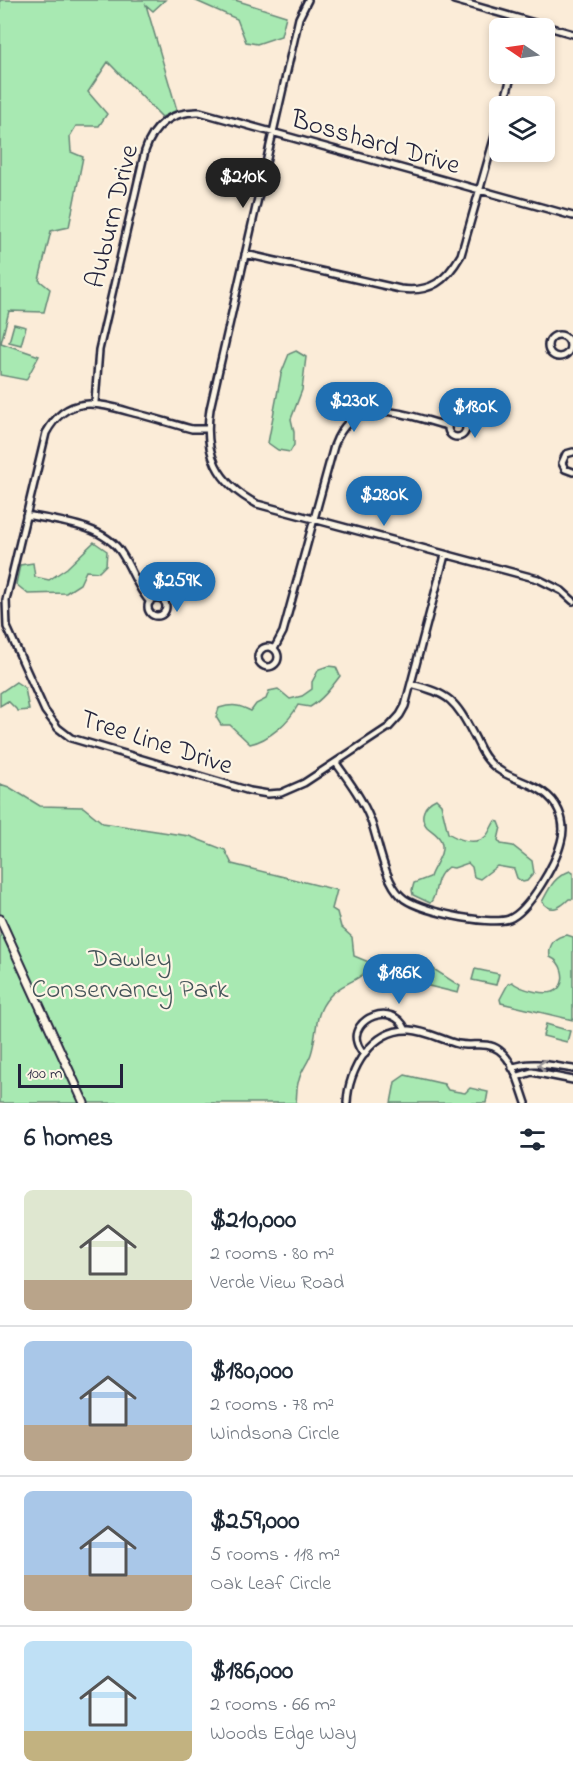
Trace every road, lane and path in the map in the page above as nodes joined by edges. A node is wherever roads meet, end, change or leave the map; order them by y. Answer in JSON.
{"nodes":[{"id":1,"x":308,"y":0,"type":"edge"},
{"id":2,"x":454,"y":0,"type":"edge"},
{"id":3,"x":517,"y":18,"type":"edge"},
{"id":4,"x":555,"y":29,"type":"edge"},
{"id":5,"x":573,"y":34,"type":"edge"},
{"id":6,"x":273,"y":132,"type":"junction"},
{"id":7,"x":489,"y":156,"type":"edge"},
{"id":8,"x":479,"y":190,"type":"junction"},
{"id":9,"x":573,"y":216,"type":"edge"},
{"id":10,"x":245,"y":254,"type":"junction"},
{"id":11,"x":572,"y":346,"type":"edge"},
{"id":12,"x":95,"y":402,"type":"junction"},
{"id":13,"x":448,"y":426,"type":"dead end"},
{"id":14,"x":207,"y":429,"type":"junction"},
{"id":15,"x":573,"y":452,"type":"edge"},
{"id":16,"x":573,"y":472,"type":"edge"},
{"id":17,"x":26,"y":515,"type":"junction"},
{"id":18,"x":314,"y":520,"type":"junction"},
{"id":19,"x":445,"y":555,"type":"junction"},
{"id":20,"x":573,"y":601,"type":"edge"},
{"id":21,"x":150,"y":602,"type":"dead end"},
{"id":22,"x":274,"y":649,"type":"dead end"},
{"id":23,"x":411,"y":684,"type":"junction"},
{"id":24,"x":336,"y":763,"type":"junction"},
{"id":25,"x":0,"y":919,"type":"edge"},
{"id":26,"x":406,"y":1030,"type":"junction"},
{"id":27,"x":364,"y":1054,"type":"junction"},
{"id":28,"x":512,"y":1068,"type":"junction"},
{"id":29,"x":573,"y":1069,"type":"edge"},
{"id":30,"x":516,"y":1077,"type":"junction"},
{"id":31,"x":573,"y":1080,"type":"edge"},
{"id":32,"x":84,"y":1103,"type":"edge"},
{"id":33,"x":347,"y":1103,"type":"edge"},
{"id":34,"x":526,"y":1103,"type":"edge"}],
"edges":[{"from":1,"to":6,"type":"street"},
{"from":2,"to":3,"type":"street"},
{"from":4,"to":5,"type":"street"},
{"from":6,"to":8,"type":"street","name":"Bosshard Drive"},
{"from":6,"to":10,"type":"street"},
{"from":6,"to":12,"type":"street","name":"Auburn Drive"},
{"from":7,"to":8,"type":"street"},
{"from":8,"to":9,"type":"street","name":"Bosshard Drive"},
{"from":8,"to":10,"type":"street"},
{"from":10,"to":14,"type":"street"},
{"from":11,"to":11,"type":"street"},
{"from":12,"to":14,"type":"street"},
{"from":12,"to":17,"type":"street","name":"Tree Line Drive"},
{"from":13,"to":18,"type":"street"},
{"from":14,"to":18,"type":"street"},
{"from":15,"to":16,"type":"street"},
{"from":17,"to":21,"type":"street"},
{"from":17,"to":24,"type":"street","name":"Tree Line Drive"},
{"from":18,"to":19,"type":"street"},
{"from":18,"to":22,"type":"street"},
{"from":19,"to":20,"type":"street"},
{"from":19,"to":23,"type":"street","name":"Tree Line Drive"},
{"from":23,"to":24,"type":"street","name":"Tree Line Drive"},
{"from":23,"to":24,"type":"street"},
{"from":25,"to":32,"type":"street"},
{"from":26,"to":27,"type":"street"},
{"from":26,"to":27,"type":"street"},
{"from":26,"to":28,"type":"street"},
{"from":27,"to":33,"type":"street"},
{"from":29,"to":28,"type":"street","one_way":true},
{"from":28,"to":30,"type":"street"},
{"from":30,"to":31,"type":"street"},
{"from":30,"to":34,"type":"street"}]}
